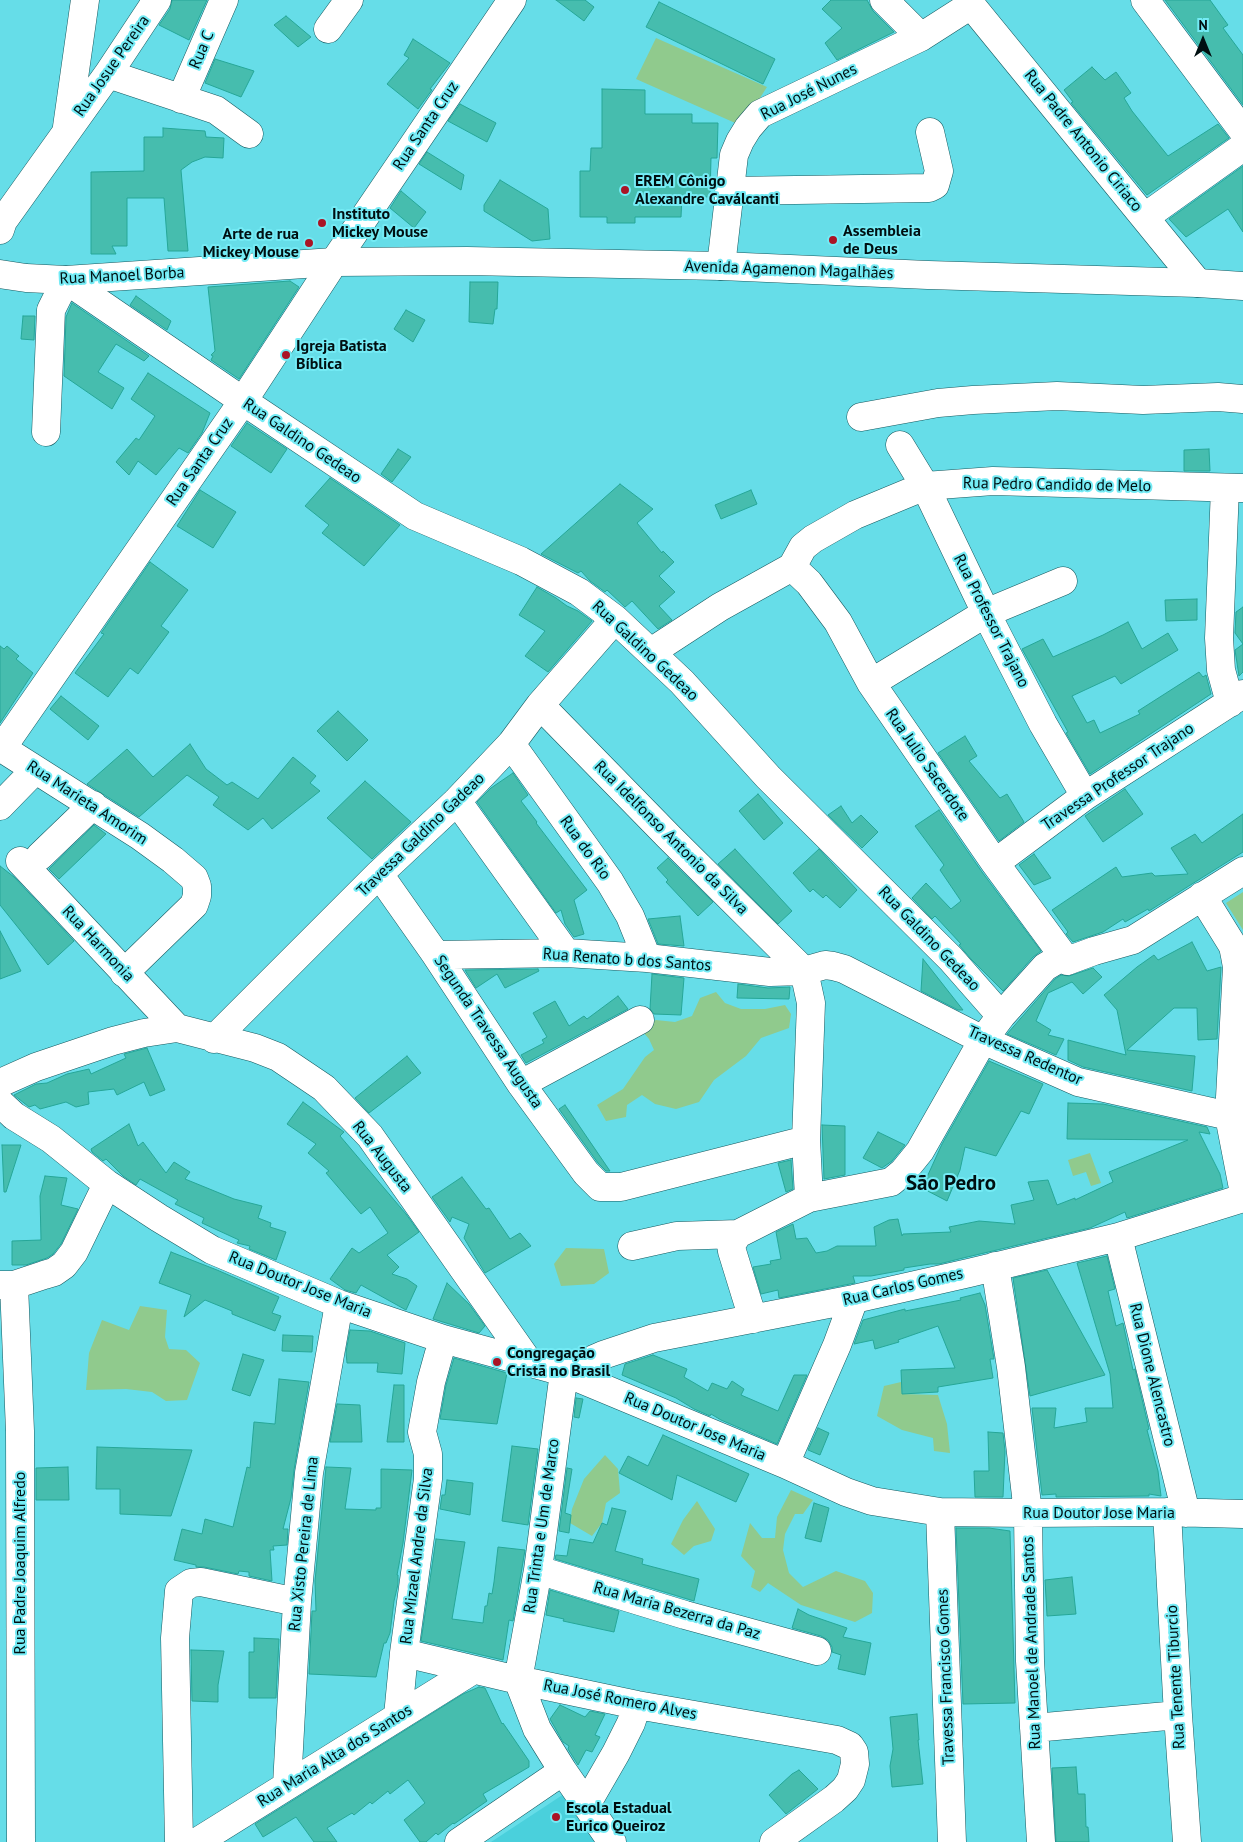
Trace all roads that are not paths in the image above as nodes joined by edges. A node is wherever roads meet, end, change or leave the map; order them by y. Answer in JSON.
{"nodes":[{"id":1,"x":85,"y":0,"type":"edge"},
{"id":2,"x":157,"y":0,"type":"edge"},
{"id":3,"x":224,"y":0,"type":"edge"},
{"id":4,"x":349,"y":0,"type":"edge"},
{"id":5,"x":512,"y":0,"type":"edge"},
{"id":6,"x":884,"y":0,"type":"edge"},
{"id":7,"x":1146,"y":0,"type":"edge"},
{"id":8,"x":969,"y":3,"type":"edge"},
{"id":9,"x":328,"y":29,"type":"dead end"},
{"id":10,"x":921,"y":37,"type":"junction"},
{"id":11,"x":108,"y":74,"type":"junction"},
{"id":12,"x":181,"y":99,"type":"junction"},
{"id":13,"x":66,"y":131,"type":"junction"},
{"id":14,"x":1243,"y":131,"type":"edge"},
{"id":15,"x":930,"y":132,"type":"dead end"},
{"id":16,"x":249,"y":134,"type":"dead end"},
{"id":17,"x":1243,"y":146,"type":"edge"},
{"id":18,"x":729,"y":191,"type":"junction"},
{"id":19,"x":1145,"y":217,"type":"junction"},
{"id":20,"x":0,"y":230,"type":"edge"},
{"id":21,"x":334,"y":262,"type":"junction"},
{"id":22,"x":721,"y":266,"type":"junction"},
{"id":23,"x":0,"y":274,"type":"edge"},
{"id":24,"x":66,"y":280,"type":"junction"},
{"id":25,"x":1198,"y":283,"type":"junction"},
{"id":26,"x":1243,"y":286,"type":"edge"},
{"id":27,"x":1243,"y":399,"type":"edge"},
{"id":28,"x":243,"y":401,"type":"junction"},
{"id":29,"x":861,"y":418,"type":"dead end"},
{"id":30,"x":46,"y":432,"type":"dead end"},
{"id":31,"x":900,"y":445,"type":"dead end"},
{"id":32,"x":925,"y":486,"type":"junction"},
{"id":33,"x":1234,"y":488,"type":"edge"},
{"id":34,"x":792,"y":567,"type":"junction"},
{"id":35,"x":1063,"y":581,"type":"dead end"},
{"id":36,"x":986,"y":613,"type":"junction"},
{"id":37,"x":615,"y":619,"type":"junction"},
{"id":38,"x":651,"y":652,"type":"junction"},
{"id":39,"x":871,"y":683,"type":"junction"},
{"id":40,"x":1237,"y":699,"type":"edge"},
{"id":41,"x":540,"y":705,"type":"junction"},
{"id":42,"x":511,"y":744,"type":"junction"},
{"id":43,"x":1,"y":747,"type":"edge"},
{"id":44,"x":35,"y":770,"type":"junction"},
{"id":45,"x":1085,"y":796,"type":"junction"},
{"id":46,"x":457,"y":801,"type":"junction"},
{"id":47,"x":0,"y":806,"type":"edge"},
{"id":48,"x":93,"y":806,"type":"junction"},
{"id":49,"x":995,"y":863,"type":"junction"},
{"id":50,"x":1243,"y":871,"type":"edge"},
{"id":51,"x":379,"y":874,"type":"junction"},
{"id":52,"x":1202,"y":896,"type":"junction"},
{"id":53,"x":566,"y":953,"type":"junction"},
{"id":54,"x":436,"y":954,"type":"junction"},
{"id":55,"x":647,"y":958,"type":"junction"},
{"id":56,"x":1067,"y":961,"type":"junction"},
{"id":57,"x":811,"y":969,"type":"junction"},
{"id":58,"x":124,"y":973,"type":"junction"},
{"id":59,"x":1001,"y":1016,"type":"junction"},
{"id":60,"x":640,"y":1020,"type":"dead end"},
{"id":61,"x":177,"y":1028,"type":"junction"},
{"id":62,"x":214,"y":1039,"type":"junction"},
{"id":63,"x":983,"y":1040,"type":"junction"},
{"id":64,"x":0,"y":1083,"type":"edge"},
{"id":65,"x":520,"y":1084,"type":"junction"},
{"id":66,"x":0,"y":1103,"type":"edge"},
{"id":67,"x":1236,"y":1118,"type":"edge"},
{"id":68,"x":806,"y":1140,"type":"junction"},
{"id":69,"x":107,"y":1184,"type":"junction"},
{"id":70,"x":1243,"y":1188,"type":"edge"},
{"id":71,"x":809,"y":1198,"type":"junction"},
{"id":72,"x":1243,"y":1198,"type":"edge"},
{"id":73,"x":738,"y":1234,"type":"junction"},
{"id":74,"x":1118,"y":1237,"type":"junction"},
{"id":75,"x":632,"y":1246,"type":"dead end"},
{"id":76,"x":994,"y":1266,"type":"junction"},
{"id":77,"x":7,"y":1285,"type":"edge"},
{"id":78,"x":854,"y":1299,"type":"junction"},
{"id":79,"x":339,"y":1304,"type":"junction"},
{"id":80,"x":753,"y":1319,"type":"junction"},
{"id":81,"x":443,"y":1338,"type":"junction"},
{"id":82,"x":528,"y":1361,"type":"junction"},
{"id":83,"x":564,"y":1372,"type":"junction"},
{"id":84,"x":785,"y":1464,"type":"junction"},
{"id":85,"x":940,"y":1512,"type":"junction"},
{"id":86,"x":1176,"y":1513,"type":"junction"},
{"id":87,"x":1028,"y":1514,"type":"junction"},
{"id":88,"x":1243,"y":1514,"type":"edge"},
{"id":89,"x":538,"y":1570,"type":"junction"},
{"id":90,"x":297,"y":1602,"type":"junction"},
{"id":91,"x":817,"y":1650,"type":"dead end"},
{"id":92,"x":404,"y":1653,"type":"junction"},
{"id":93,"x":473,"y":1670,"type":"junction"},
{"id":94,"x":10,"y":1678,"type":"edge"},
{"id":95,"x":518,"y":1680,"type":"junction"},
{"id":96,"x":636,"y":1705,"type":"junction"},
{"id":97,"x":1178,"y":1715,"type":"junction"},
{"id":98,"x":398,"y":1716,"type":"junction"},
{"id":99,"x":1034,"y":1728,"type":"junction"},
{"id":100,"x":563,"y":1771,"type":"junction"},
{"id":101,"x":287,"y":1785,"type":"junction"},
{"id":102,"x":586,"y":1805,"type":"junction"},
{"id":103,"x":21,"y":1842,"type":"edge"},
{"id":104,"x":179,"y":1842,"type":"edge"},
{"id":105,"x":198,"y":1842,"type":"edge"},
{"id":106,"x":459,"y":1842,"type":"edge"},
{"id":107,"x":612,"y":1842,"type":"edge"},
{"id":108,"x":774,"y":1842,"type":"edge"},
{"id":109,"x":952,"y":1842,"type":"edge"},
{"id":110,"x":1041,"y":1842,"type":"edge"},
{"id":111,"x":1187,"y":1842,"type":"edge"}],
"edges":[{"from":1,"to":13,"type":"street"},
{"from":2,"to":11,"type":"street","name":"Rua Josue Pereira"},
{"from":3,"to":12,"type":"street","name":"Rua C"},
{"from":4,"to":9,"type":"street"},
{"from":5,"to":21,"type":"street","name":"Rua Santa Cruz"},
{"from":6,"to":10,"type":"street"},
{"from":7,"to":14,"type":"street"},
{"from":8,"to":10,"type":"street","name":"Rua José Nunes"},
{"from":8,"to":19,"type":"street","name":"Rua Padre Antonio Ciriaco"},
{"from":10,"to":18,"type":"street","name":"Rua José Nunes"},
{"from":11,"to":12,"type":"street"},
{"from":11,"to":13,"type":"street","name":"Rua Josue Pereira"},
{"from":12,"to":16,"type":"street"},
{"from":13,"to":20,"type":"street","name":"Rua Josue Pereira"},
{"from":15,"to":18,"type":"street"},
{"from":17,"to":19,"type":"street"},
{"from":18,"to":22,"type":"street","name":"Rua José Nunes"},
{"from":19,"to":25,"type":"street","name":"Rua Padre Antonio Ciriaco"},
{"from":21,"to":22,"type":"street","name":"Avenida Agamenon Magalhães"},
{"from":21,"to":24,"type":"street","name":"Rua Manoel Borba"},
{"from":21,"to":28,"type":"street","name":"Rua Santa Cruz"},
{"from":22,"to":25,"type":"street","name":"Avenida Agamenon Magalhães"},
{"from":23,"to":24,"type":"street","name":"Rua Manoel Borba"},
{"from":24,"to":28,"type":"street","name":"Rua Galdino Gedeao"},
{"from":24,"to":30,"type":"street"},
{"from":25,"to":26,"type":"street","name":"Avenida Agamenon Magalhães"},
{"from":27,"to":29,"type":"street"},
{"from":28,"to":37,"type":"street","name":"Rua Galdino Gedeao"},
{"from":28,"to":43,"type":"street","name":"Rua Santa Cruz"},
{"from":31,"to":32,"type":"street","name":"Rua Professor Trajano"},
{"from":32,"to":33,"type":"street","name":"Rua Pedro Candido de Melo"},
{"from":32,"to":34,"type":"street","name":"Rua Pedro Candido de Melo"},
{"from":32,"to":36,"type":"street","name":"Rua Professor Trajano"},
{"from":33,"to":40,"type":"street"},
{"from":34,"to":38,"type":"street"},
{"from":34,"to":39,"type":"street","name":"Rua Julio Sacerdote"},
{"from":35,"to":36,"type":"street"},
{"from":36,"to":39,"type":"street"},
{"from":36,"to":45,"type":"street","name":"Rua Professor Trajano"},
{"from":37,"to":38,"type":"street","name":"Rua Galdino Gedeao"},
{"from":37,"to":41,"type":"street","name":"Travessa Galdino Gadeao"},
{"from":38,"to":59,"type":"street","name":"Rua Galdino Gedeao"},
{"from":39,"to":49,"type":"street","name":"Rua Julio Sacerdote"},
{"from":40,"to":45,"type":"street","name":"Travessa Professor Trajano"},
{"from":41,"to":42,"type":"street","name":"Travessa Galdino Gadeao"},
{"from":41,"to":57,"type":"street","name":"Rua Idelfonso Antonio da Silva"},
{"from":42,"to":46,"type":"street","name":"Travessa Galdino Gadeao"},
{"from":42,"to":55,"type":"street","name":"Rua do Rio"},
{"from":43,"to":44,"type":"street","name":"Rua Marieta Amorim"},
{"from":44,"to":47,"type":"street"},
{"from":44,"to":48,"type":"street","name":"Rua Marieta Amorim"},
{"from":45,"to":49,"type":"street","name":"Travessa Professor Trajano"},
{"from":46,"to":51,"type":"street","name":"Travessa Galdino Gadeao"},
{"from":46,"to":53,"type":"street"},
{"from":48,"to":58,"type":"street","name":"Rua Harmonia"},
{"from":48,"to":58,"type":"street","name":"Rua Marieta Amorim"},
{"from":49,"to":56,"type":"street","name":"Rua Julio Sacerdote"},
{"from":50,"to":52,"type":"street"},
{"from":51,"to":54,"type":"street","name":"Segunda Travessa Augusta"},
{"from":51,"to":62,"type":"street","name":"Travessa Galdino Gadeao"},
{"from":52,"to":56,"type":"street"},
{"from":52,"to":67,"type":"street"},
{"from":53,"to":54,"type":"street","name":"Rua Renato b dos Santos"},
{"from":53,"to":55,"type":"street","name":"Rua Renato b dos Santos"},
{"from":54,"to":65,"type":"street","name":"Segunda Travessa Augusta"},
{"from":55,"to":57,"type":"street","name":"Rua Renato b dos Santos"},
{"from":56,"to":59,"type":"street"},
{"from":57,"to":63,"type":"street","name":"Travessa Redentor"},
{"from":57,"to":68,"type":"street"},
{"from":58,"to":61,"type":"street","name":"Rua Harmonia"},
{"from":59,"to":63,"type":"street"},
{"from":60,"to":65,"type":"street"},
{"from":61,"to":62,"type":"street","name":"Rua Augusta"},
{"from":61,"to":64,"type":"street"},
{"from":62,"to":82,"type":"street","name":"Rua Augusta"},
{"from":63,"to":67,"type":"street","name":"Travessa Redentor"},
{"from":63,"to":71,"type":"street"},
{"from":65,"to":68,"type":"street","name":"Segunda Travessa Augusta"},
{"from":66,"to":69,"type":"street","name":"Rua Doutor Jose Maria"},
{"from":67,"to":70,"type":"street"},
{"from":68,"to":71,"type":"street"},
{"from":69,"to":77,"type":"street"},
{"from":69,"to":79,"type":"street","name":"Rua Doutor Jose Maria"},
{"from":71,"to":73,"type":"street"},
{"from":72,"to":74,"type":"street","name":"Rua Carlos Gomes"},
{"from":73,"to":75,"type":"street"},
{"from":73,"to":80,"type":"street"},
{"from":74,"to":76,"type":"street","name":"Rua Carlos Gomes"},
{"from":74,"to":86,"type":"street","name":"Rua Dione Alencastro"},
{"from":76,"to":78,"type":"street","name":"Rua Carlos Gomes"},
{"from":76,"to":87,"type":"street","name":"Rua Manoel de Andrade Santos"},
{"from":77,"to":94,"type":"street","name":"Rua Padre Joaquim Alfredo"},
{"from":78,"to":80,"type":"street","name":"Rua Carlos Gomes"},
{"from":78,"to":84,"type":"street"},
{"from":79,"to":81,"type":"street","name":"Rua Doutor Jose Maria"},
{"from":79,"to":90,"type":"street","name":"Rua Xisto Pereira de Lima"},
{"from":80,"to":83,"type":"street","name":"Rua Carlos Gomes"},
{"from":81,"to":82,"type":"street","name":"Rua Doutor Jose Maria"},
{"from":81,"to":92,"type":"street","name":"Rua Mizael Andre da Silva"},
{"from":82,"to":83,"type":"street","name":"Rua Doutor Jose Maria"},
{"from":83,"to":84,"type":"street","name":"Rua Doutor Jose Maria"},
{"from":83,"to":89,"type":"street","name":"Rua Trinta e Um de Marco"},
{"from":84,"to":85,"type":"street","name":"Rua Doutor Jose Maria"},
{"from":85,"to":87,"type":"street","name":"Rua Doutor Jose Maria"},
{"from":85,"to":109,"type":"street","name":"Travessa Francisco Gomes"},
{"from":86,"to":87,"type":"street","name":"Rua Doutor Jose Maria"},
{"from":86,"to":88,"type":"street","name":"Rua Doutor Jose Maria"},
{"from":86,"to":97,"type":"street","name":"Rua Tenente Tiburcio"},
{"from":87,"to":99,"type":"street","name":"Rua Manoel de Andrade Santos"},
{"from":89,"to":91,"type":"street","name":"Rua Maria Bezerra da Paz"},
{"from":89,"to":95,"type":"street","name":"Rua Trinta e Um de Marco"},
{"from":90,"to":101,"type":"street","name":"Rua Xisto Pereira de Lima"},
{"from":90,"to":104,"type":"street"},
{"from":92,"to":93,"type":"street","name":"Rua José Romero Alves"},
{"from":92,"to":98,"type":"street","name":"Rua Mizael Andre da Silva"},
{"from":93,"to":95,"type":"street","name":"Rua José Romero Alves"},
{"from":93,"to":98,"type":"street","name":"Rua Maria Alta dos Santos"},
{"from":94,"to":103,"type":"street","name":"Rua Padre Joaquim Alfredo"},
{"from":95,"to":96,"type":"street","name":"Rua José Romero Alves"},
{"from":95,"to":100,"type":"street"},
{"from":96,"to":102,"type":"street"},
{"from":96,"to":108,"type":"street","name":"Rua José Romero Alves"},
{"from":97,"to":99,"type":"street"},
{"from":97,"to":111,"type":"street","name":"Rua Tenente Tiburcio"},
{"from":98,"to":101,"type":"street","name":"Rua Maria Alta dos Santos"},
{"from":99,"to":110,"type":"street","name":"Rua Manoel de Andrade Santos"},
{"from":100,"to":102,"type":"street"},
{"from":100,"to":106,"type":"street"},
{"from":101,"to":105,"type":"street","name":"Rua Maria Alta dos Santos"},
{"from":102,"to":107,"type":"street"}]}
